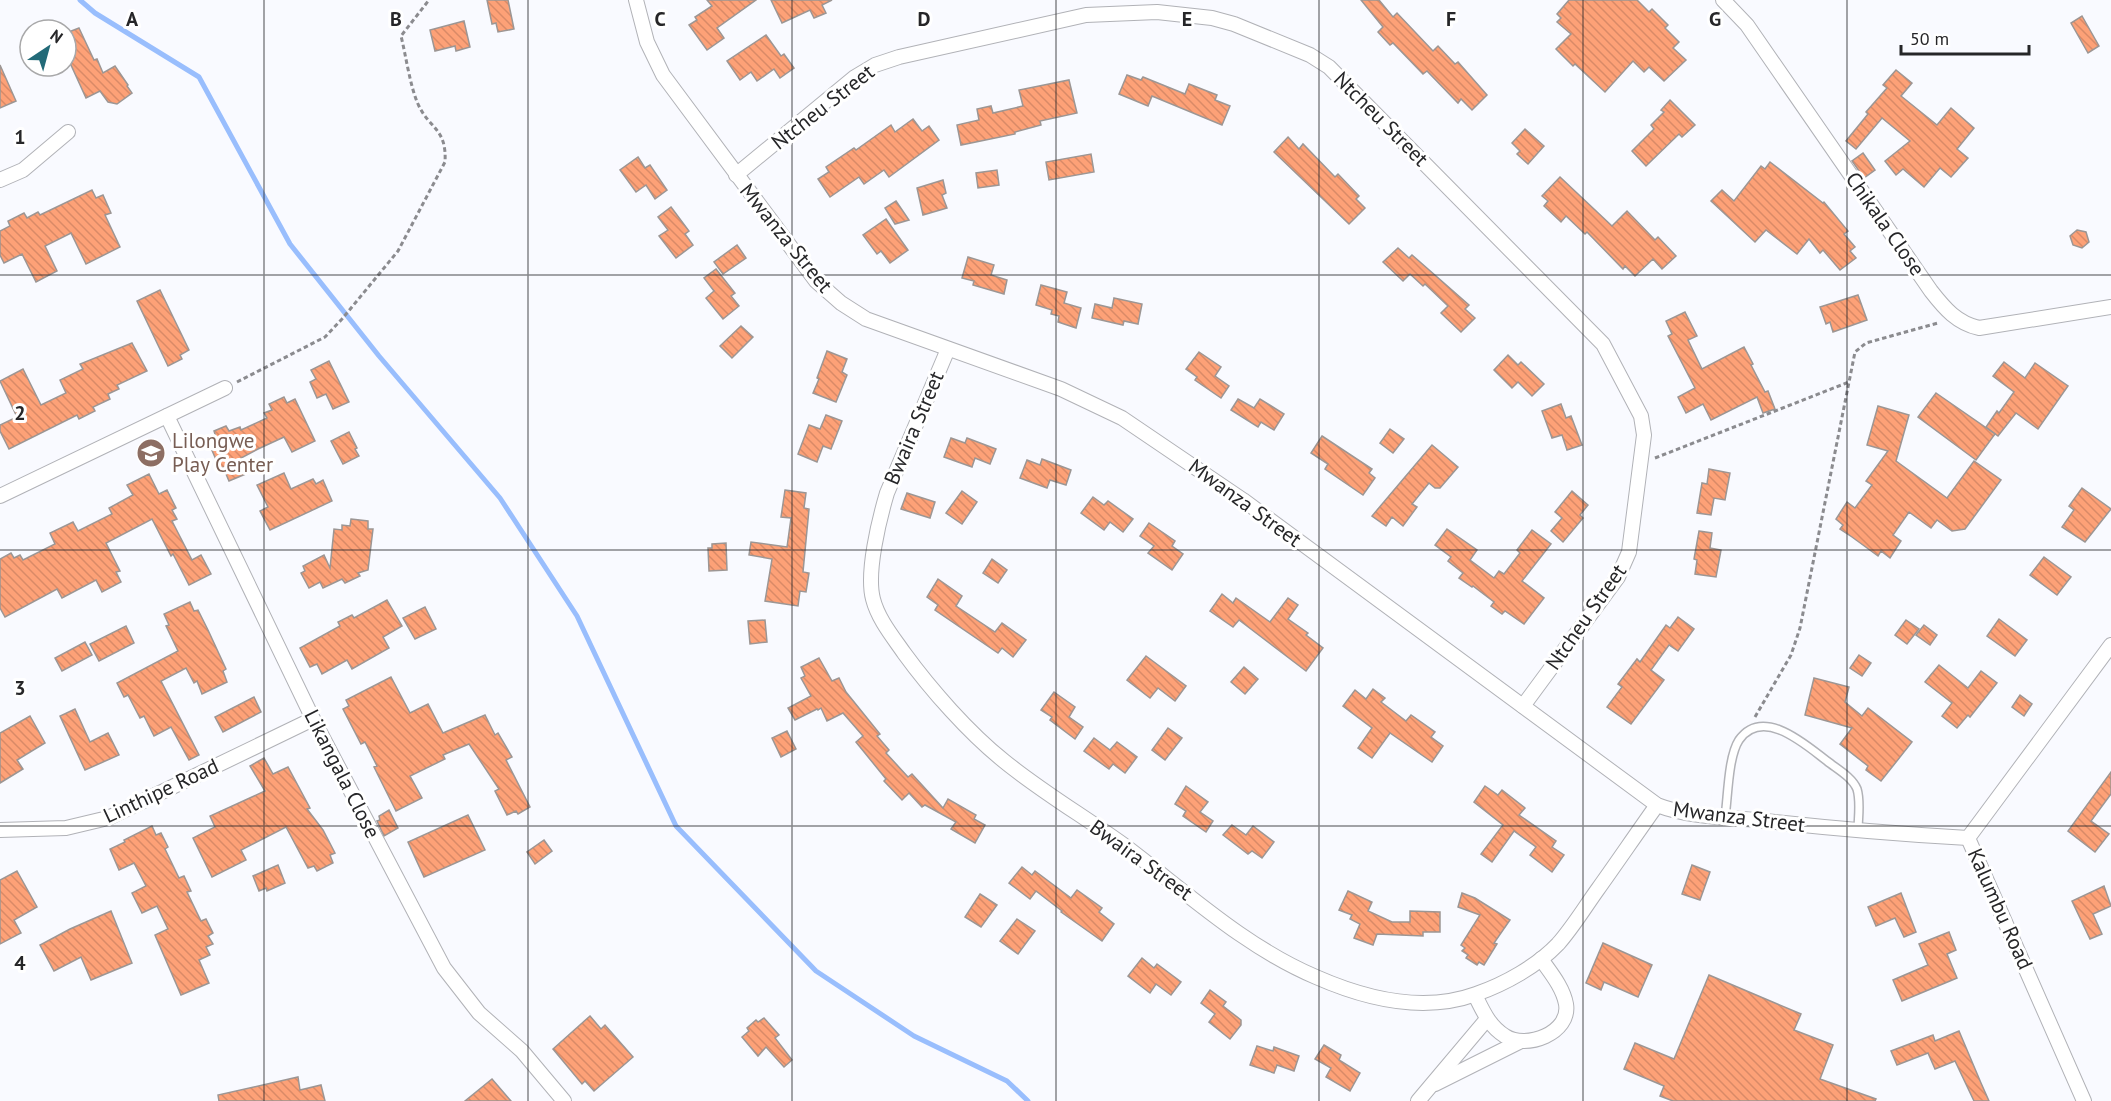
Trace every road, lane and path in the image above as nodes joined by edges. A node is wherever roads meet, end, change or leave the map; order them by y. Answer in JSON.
{"nodes":[{"id":1,"x":429,"y":0,"type":"edge"},
{"id":2,"x":636,"y":0,"type":"edge"},
{"id":3,"x":1723,"y":0,"type":"edge"},
{"id":4,"x":68,"y":132,"type":"dead end"},
{"id":5,"x":736,"y":175,"type":"junction"},
{"id":6,"x":0,"y":180,"type":"edge"},
{"id":7,"x":2111,"y":307,"type":"edge"},
{"id":8,"x":1954,"y":318,"type":"junction"},
{"id":9,"x":948,"y":349,"type":"junction"},
{"id":10,"x":1849,"y":382,"type":"junction"},
{"id":11,"x":225,"y":388,"type":"joint"},
{"id":12,"x":167,"y":416,"type":"junction"},
{"id":13,"x":1640,"y":464,"type":"junction"},
{"id":14,"x":0,"y":496,"type":"edge"},
{"id":15,"x":2111,"y":645,"type":"edge"},
{"id":16,"x":1523,"y":706,"type":"junction"},
{"id":17,"x":313,"y":719,"type":"junction"},
{"id":18,"x":1744,"y":734,"type":"junction"},
{"id":19,"x":1656,"y":805,"type":"junction"},
{"id":20,"x":1725,"y":817,"type":"junction"},
{"id":21,"x":0,"y":830,"type":"edge"},
{"id":22,"x":1858,"y":831,"type":"junction"},
{"id":23,"x":1968,"y":838,"type":"junction"},
{"id":24,"x":1541,"y":958,"type":"junction"},
{"id":25,"x":1475,"y":995,"type":"junction"},
{"id":26,"x":1487,"y":1019,"type":"junction"},
{"id":27,"x":1519,"y":1042,"type":"junction"},
{"id":28,"x":1431,"y":1086,"type":"junction"},
{"id":29,"x":564,"y":1101,"type":"edge"},
{"id":30,"x":1418,"y":1101,"type":"edge"},
{"id":31,"x":2084,"y":1101,"type":"edge"}],
"edges":[{"from":1,"to":11,"type":"path"},
{"from":2,"to":5,"type":"street","name":"Mwanza Street"},
{"from":3,"to":8,"type":"street","name":"Chikala Close"},
{"from":4,"to":6,"type":"street"},
{"from":5,"to":9,"type":"street","name":"Mwanza Street"},
{"from":5,"to":13,"type":"street","name":"Ntcheu Street"},
{"from":7,"to":8,"type":"street"},
{"from":8,"to":10,"type":"path"},
{"from":9,"to":16,"type":"street","name":"Mwanza Street"},
{"from":9,"to":25,"type":"street","name":"Bwaira Street"},
{"from":10,"to":13,"type":"path"},
{"from":10,"to":18,"type":"path"},
{"from":11,"to":12,"type":"street"},
{"from":12,"to":14,"type":"street"},
{"from":12,"to":17,"type":"street","name":"Likangala Close"},
{"from":13,"to":16,"type":"street","name":"Ntcheu Street"},
{"from":15,"to":23,"type":"street","name":"Kalumbu Road"},
{"from":16,"to":19,"type":"street","name":"Mwanza Street"},
{"from":17,"to":21,"type":"street","name":"Linthipe Road"},
{"from":17,"to":29,"type":"street","name":"Likangala Close"},
{"from":18,"to":20,"type":"lane"},
{"from":18,"to":22,"type":"lane"},
{"from":19,"to":20,"type":"street","name":"Mwanza Street"},
{"from":19,"to":24,"type":"street","name":"Bwaira Street"},
{"from":20,"to":22,"type":"street","name":"Mwanza Street"},
{"from":22,"to":23,"type":"street","name":"Mwanza Street"},
{"from":23,"to":31,"type":"street","name":"Kalumbu Road"},
{"from":24,"to":25,"type":"street","name":"Bwaira Street"},
{"from":24,"to":27,"type":"street"},
{"from":25,"to":26,"type":"street"},
{"from":26,"to":27,"type":"street"},
{"from":26,"to":28,"type":"street"},
{"from":27,"to":28,"type":"street"},
{"from":28,"to":30,"type":"street"}]}
